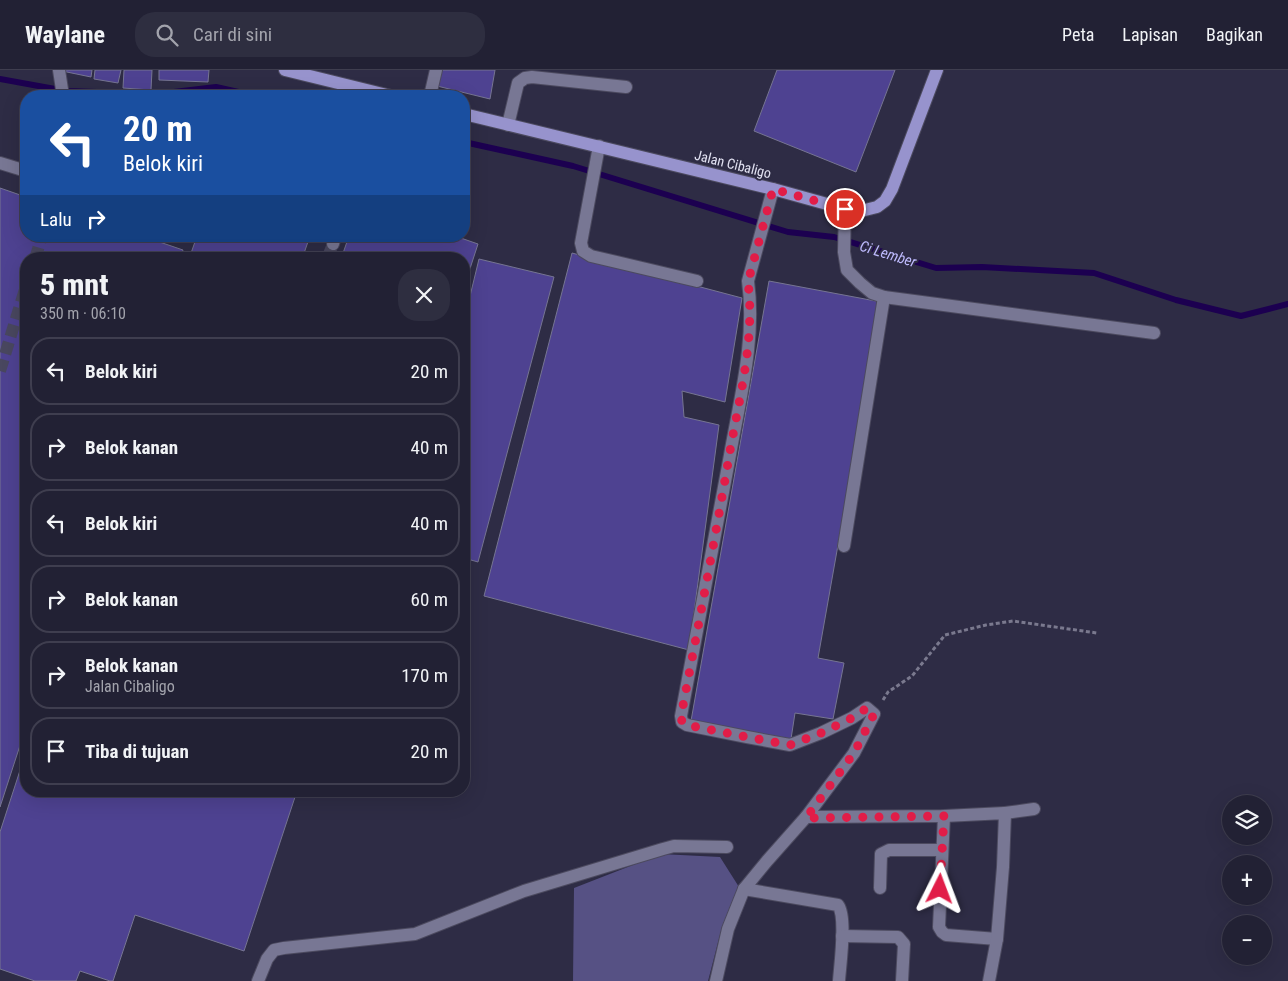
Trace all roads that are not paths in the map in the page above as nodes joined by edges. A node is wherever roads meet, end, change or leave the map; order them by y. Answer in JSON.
{"nodes":[{"id":1,"x":59,"y":70,"type":"edge"},
{"id":2,"x":285,"y":70,"type":"edge"},
{"id":3,"x":436,"y":70,"type":"edge"},
{"id":4,"x":937,"y":70,"type":"edge"},
{"id":5,"x":626,"y":87,"type":"dead end"},
{"id":6,"x":62,"y":90,"type":"edge"},
{"id":7,"x":363,"y":90,"type":"edge"},
{"id":8,"x":431,"y":90,"type":"edge"},
{"id":9,"x":470,"y":116,"type":"edge"},
{"id":10,"x":508,"y":125,"type":"junction"},
{"id":11,"x":599,"y":146,"type":"junction"},
{"id":12,"x":0,"y":163,"type":"edge"},
{"id":13,"x":20,"y":169,"type":"edge"},
{"id":14,"x":773,"y":189,"type":"junction"},
{"id":15,"x":845,"y":209,"type":"junction"},
{"id":16,"x":697,"y":281,"type":"dead end"},
{"id":17,"x":884,"y":297,"type":"junction"},
{"id":18,"x":1154,"y":333,"type":"dead end"},
{"id":19,"x":844,"y":546,"type":"dead end"},
{"id":20,"x":1034,"y":809,"type":"dead end"},
{"id":21,"x":1005,"y":813,"type":"junction"},
{"id":22,"x":944,"y":816,"type":"junction"},
{"id":23,"x":806,"y":818,"type":"junction"},
{"id":24,"x":727,"y":847,"type":"dead end"},
{"id":25,"x":942,"y":850,"type":"junction"},
{"id":26,"x":880,"y":888,"type":"dead end"},
{"id":27,"x":744,"y":889,"type":"junction"},
{"id":28,"x":842,"y":936,"type":"junction"},
{"id":29,"x":997,"y":939,"type":"junction"},
{"id":30,"x":258,"y":981,"type":"edge"},
{"id":31,"x":716,"y":981,"type":"edge"},
{"id":32,"x":839,"y":981,"type":"edge"},
{"id":33,"x":902,"y":981,"type":"edge"},
{"id":34,"x":989,"y":981,"type":"edge"}],
"edges":[{"from":1,"to":6,"type":"street"},
{"from":2,"to":7,"type":"main road"},
{"from":3,"to":8,"type":"street"},
{"from":4,"to":15,"type":"main road","name":"Jalan Cibaligo"},
{"from":5,"to":10,"type":"street"},
{"from":9,"to":10,"type":"main road","name":"Jalan Cibaligo"},
{"from":10,"to":11,"type":"main road","name":"Jalan Cibaligo"},
{"from":11,"to":14,"type":"main road","name":"Jalan Cibaligo"},
{"from":11,"to":16,"type":"street"},
{"from":12,"to":13,"type":"street"},
{"from":14,"to":15,"type":"main road","name":"Jalan Cibaligo"},
{"from":14,"to":23,"type":"street"},
{"from":15,"to":17,"type":"street"},
{"from":17,"to":18,"type":"street"},
{"from":17,"to":19,"type":"street"},
{"from":20,"to":21,"type":"street"},
{"from":21,"to":22,"type":"street"},
{"from":21,"to":29,"type":"street"},
{"from":22,"to":23,"type":"street"},
{"from":22,"to":25,"type":"street"},
{"from":23,"to":27,"type":"street"},
{"from":24,"to":30,"type":"street"},
{"from":25,"to":26,"type":"street"},
{"from":25,"to":29,"type":"street"},
{"from":27,"to":28,"type":"street"},
{"from":27,"to":31,"type":"street"},
{"from":28,"to":32,"type":"street"},
{"from":28,"to":33,"type":"street"},
{"from":29,"to":34,"type":"street"}]}
